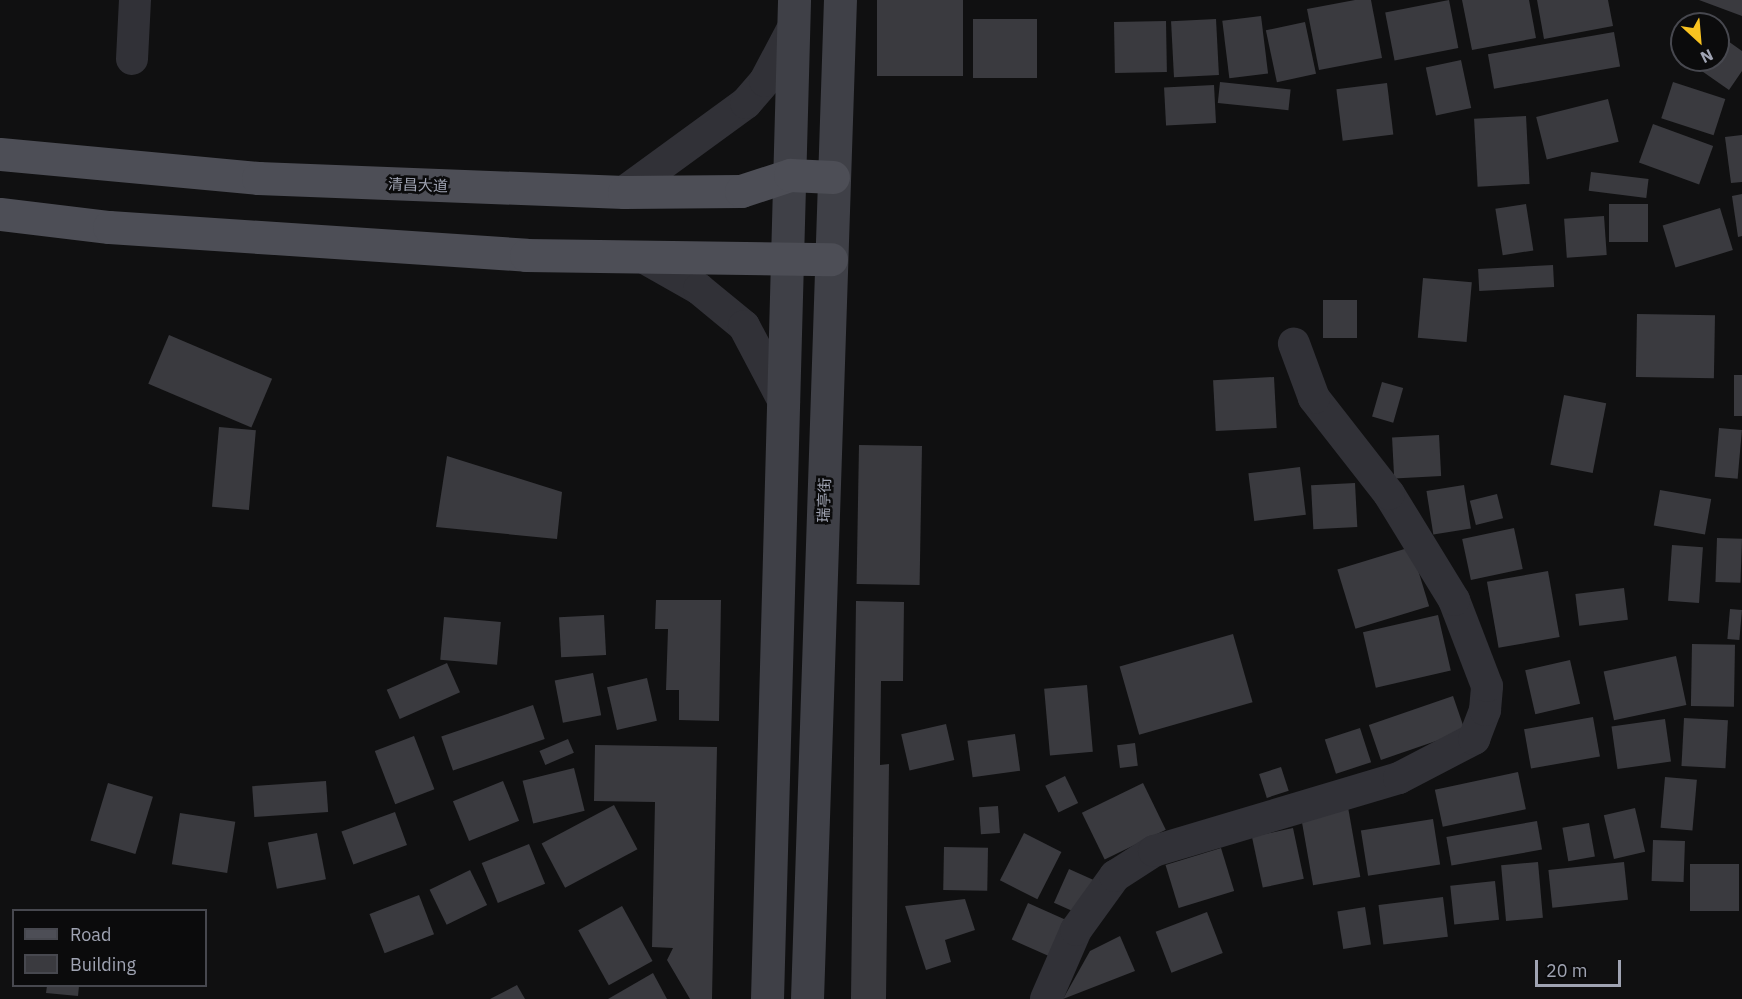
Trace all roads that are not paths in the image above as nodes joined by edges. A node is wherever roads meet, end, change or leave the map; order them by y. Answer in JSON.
{"nodes":[{"id":1,"x":135,"y":0,"type":"edge"},
{"id":2,"x":840,"y":0,"type":"edge"},
{"id":3,"x":794,"y":14,"type":"edge"},
{"id":4,"x":132,"y":59,"type":"dead end"},
{"id":5,"x":0,"y":154,"type":"edge"},
{"id":6,"x":790,"y":174,"type":"junction"},
{"id":7,"x":834,"y":177,"type":"junction"},
{"id":8,"x":624,"y":192,"type":"junction"},
{"id":9,"x":0,"y":214,"type":"edge"},
{"id":10,"x":643,"y":257,"type":"junction"},
{"id":11,"x":831,"y":259,"type":"junction"},
{"id":12,"x":788,"y":260,"type":"junction"},
{"id":13,"x":1294,"y":344,"type":"dead end"},
{"id":14,"x":784,"y":402,"type":"junction"},
{"id":15,"x":767,"y":999,"type":"edge"},
{"id":16,"x":807,"y":999,"type":"edge"},
{"id":17,"x":1046,"y":999,"type":"edge"}],
"edges":[{"from":1,"to":4,"type":"street"},
{"from":2,"to":7,"type":"main road","name":"瑞亭街"},
{"from":3,"to":6,"type":"main road"},
{"from":3,"to":8,"type":"street"},
{"from":5,"to":8,"type":"main road","name":"清昌大道"},
{"from":6,"to":7,"type":"main road","name":"清昌大道"},
{"from":6,"to":8,"type":"main road","name":"清昌大道"},
{"from":6,"to":12,"type":"main road"},
{"from":7,"to":11,"type":"main road","name":"瑞亭街"},
{"from":9,"to":10,"type":"main road"},
{"from":10,"to":12,"type":"main road"},
{"from":10,"to":14,"type":"street"},
{"from":11,"to":12,"type":"main road"},
{"from":11,"to":16,"type":"main road","name":"瑞亭街"},
{"from":12,"to":14,"type":"main road"},
{"from":13,"to":17,"type":"street"},
{"from":14,"to":15,"type":"main road"}]}
